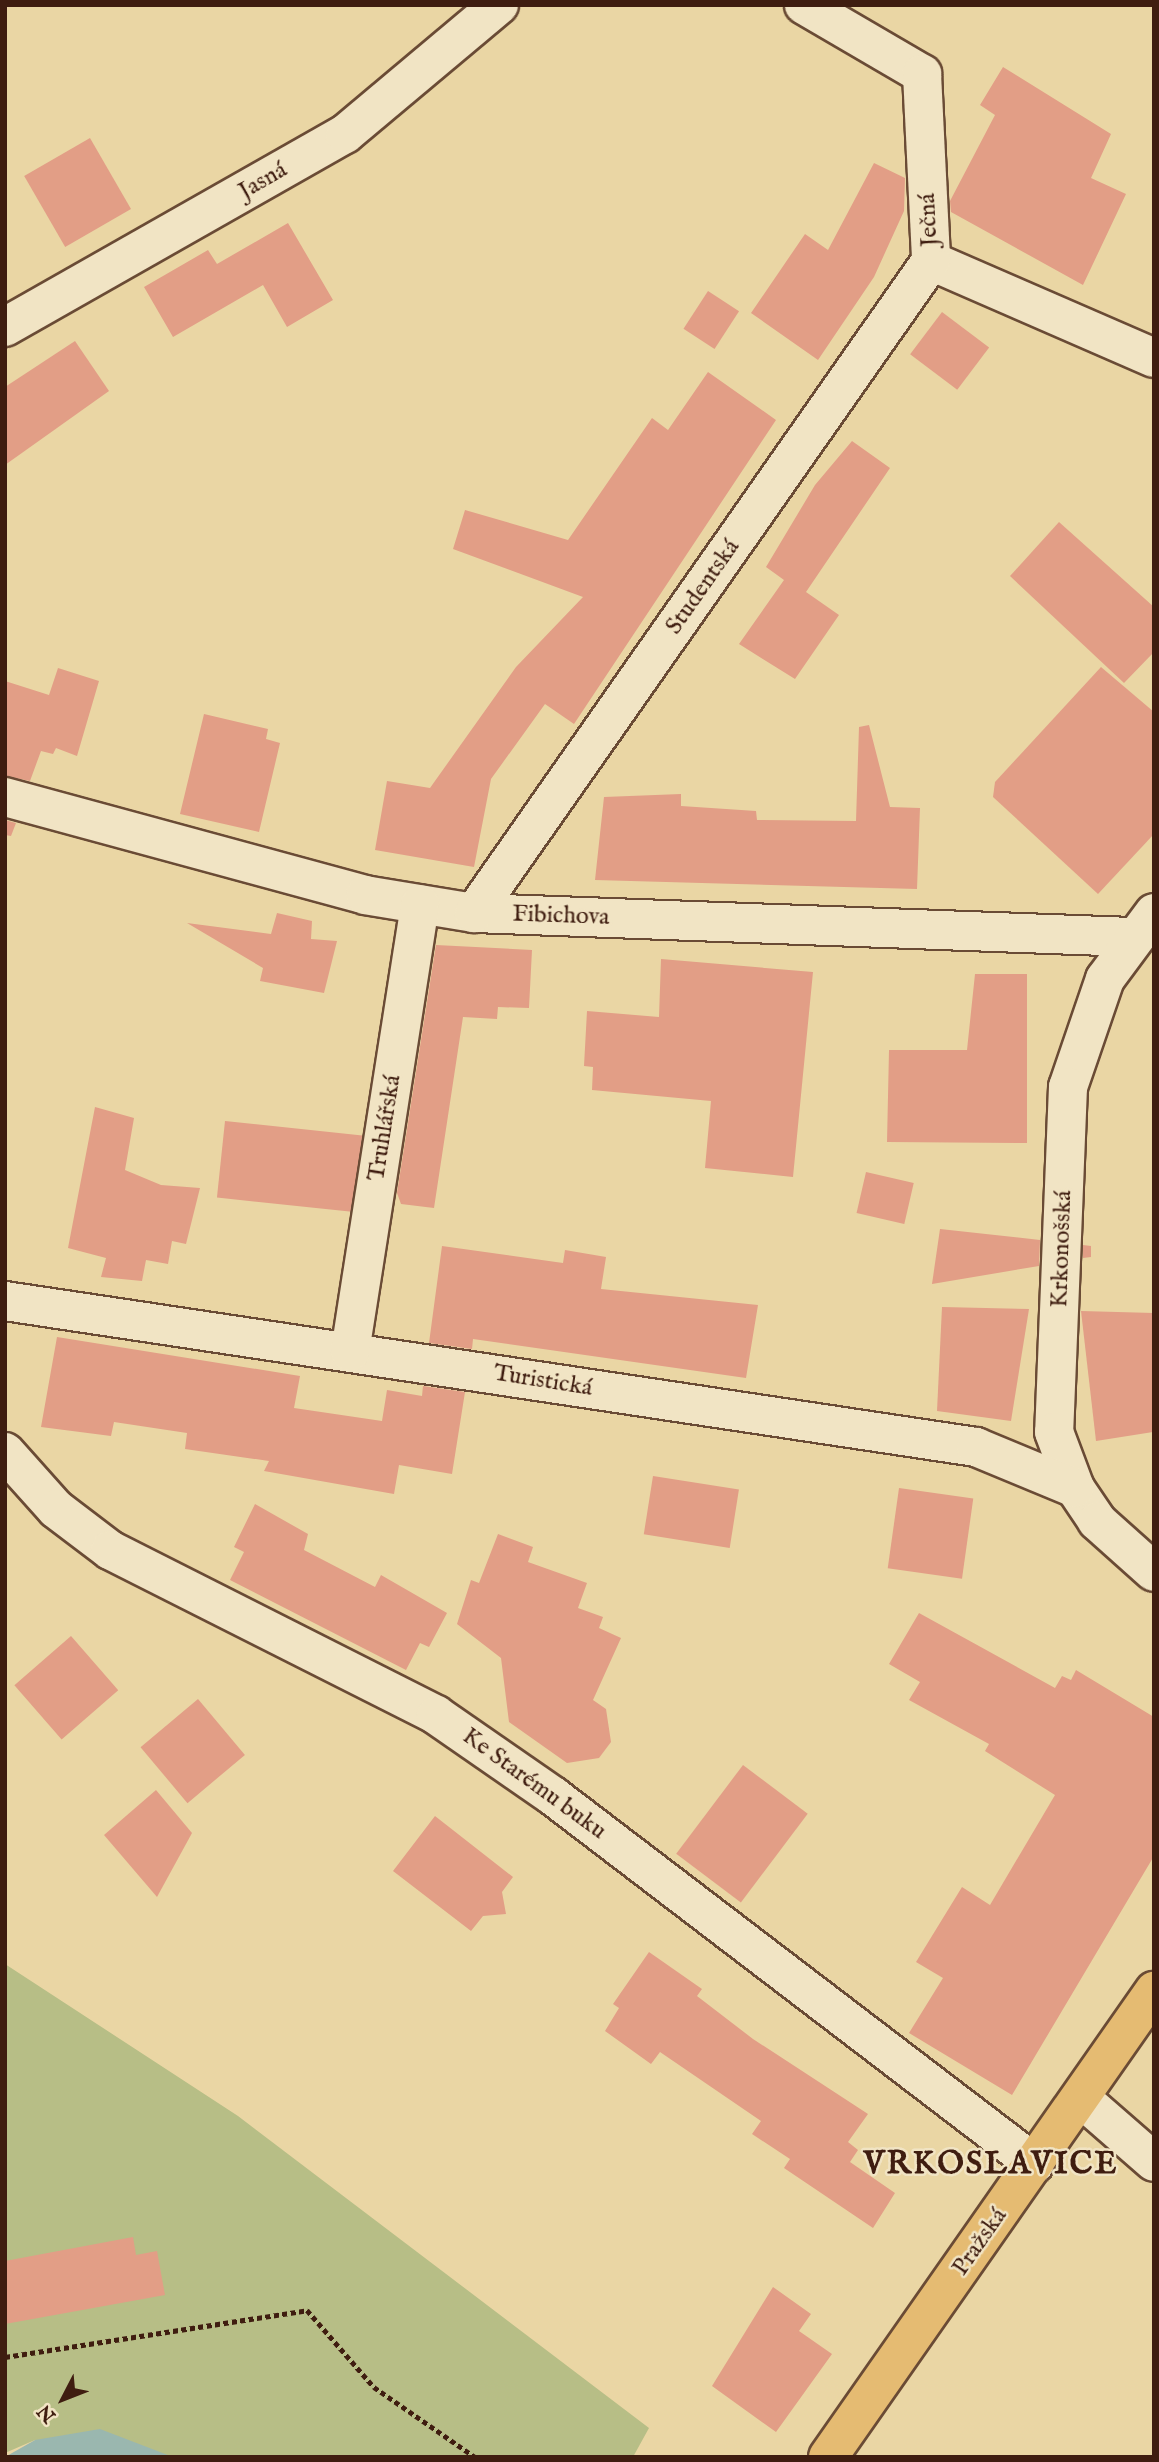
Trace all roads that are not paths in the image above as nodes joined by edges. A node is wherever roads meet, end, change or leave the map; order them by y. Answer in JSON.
{"nodes":[{"id":1,"x":499,"y":5,"type":"edge"},
{"id":2,"x":804,"y":5,"type":"edge"},
{"id":3,"x":931,"y":261,"type":"junction"},
{"id":4,"x":5,"y":327,"type":"edge"},
{"id":5,"x":1154,"y":358,"type":"edge"},
{"id":6,"x":5,"y":797,"type":"edge"},
{"id":7,"x":420,"y":904,"type":"junction"},
{"id":8,"x":474,"y":913,"type":"junction"},
{"id":9,"x":1142,"y":925,"type":"edge"},
{"id":10,"x":5,"y":1301,"type":"edge"},
{"id":11,"x":350,"y":1352,"type":"junction"},
{"id":12,"x":5,"y":1452,"type":"edge"},
{"id":13,"x":1075,"y":1488,"type":"junction"},
{"id":14,"x":1154,"y":1572,"type":"edge"},
{"id":15,"x":1154,"y":1991,"type":"edge"},
{"id":16,"x":1083,"y":2100,"type":"junction"},
{"id":17,"x":1154,"y":2162,"type":"edge"},
{"id":18,"x":1035,"y":2164,"type":"junction"},
{"id":19,"x":828,"y":2457,"type":"edge"}],
"edges":[{"from":1,"to":4,"type":"street","name":"Jasná"},
{"from":2,"to":3,"type":"street","name":"Ječná"},
{"from":3,"to":5,"type":"street","name":"Ječná"},
{"from":3,"to":8,"type":"street","name":"Studentská"},
{"from":6,"to":7,"type":"street","name":"Fibichova"},
{"from":7,"to":8,"type":"street","name":"Fibichova"},
{"from":7,"to":11,"type":"street","name":"Truhlářská"},
{"from":8,"to":9,"type":"street","name":"Fibichova"},
{"from":9,"to":13,"type":"street","name":"Krkonošská"},
{"from":10,"to":11,"type":"street","name":"Turistická"},
{"from":11,"to":13,"type":"street","name":"Turistická"},
{"from":12,"to":18,"type":"street","name":"Ke Starému buku"},
{"from":13,"to":14,"type":"street","name":"Krkonošská"},
{"from":15,"to":16,"type":"main road","name":"Pražská"},
{"from":16,"to":17,"type":"street"},
{"from":16,"to":18,"type":"main road","name":"Pražská"},
{"from":18,"to":19,"type":"main road","name":"Pražská"}]}
